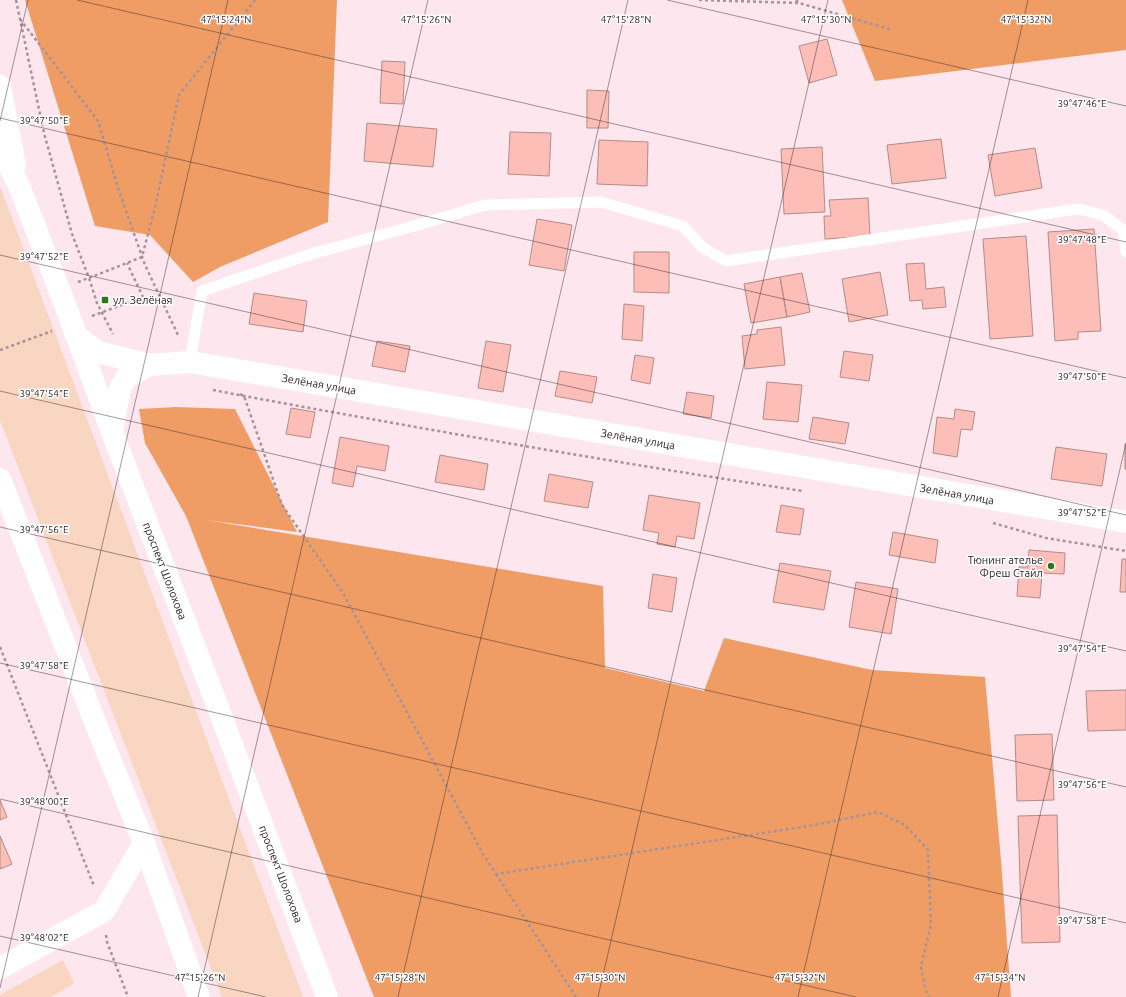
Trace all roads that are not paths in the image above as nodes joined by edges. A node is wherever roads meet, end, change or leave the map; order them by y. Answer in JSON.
{"nodes":[{"id":1,"x":0,"y":86,"type":"edge"},
{"id":2,"x":0,"y":147,"type":"edge"},
{"id":3,"x":20,"y":188,"type":"junction"},
{"id":4,"x":1126,"y":252,"type":"edge"},
{"id":5,"x":76,"y":336,"type":"junction"},
{"id":6,"x":190,"y":362,"type":"junction"},
{"id":7,"x":150,"y":365,"type":"junction"},
{"id":8,"x":112,"y":432,"type":"junction"},
{"id":9,"x":0,"y":479,"type":"edge"},
{"id":10,"x":1126,"y":522,"type":"edge"},
{"id":11,"x":144,"y":843,"type":"junction"},
{"id":12,"x":0,"y":968,"type":"edge"},
{"id":13,"x":199,"y":997,"type":"edge"},
{"id":14,"x":327,"y":997,"type":"edge"}],
"edges":[{"from":1,"to":3,"type":"main road"},
{"from":2,"to":3,"type":"main road","name":"проспект Шолохова"},
{"from":3,"to":5,"type":"main road","name":"проспект Шолохова"},
{"from":4,"to":6,"type":"lane"},
{"from":5,"to":7,"type":"main road","name":"Зелёная улица"},
{"from":5,"to":8,"type":"main road","name":"проспект Шолохова"},
{"from":6,"to":7,"type":"main road","name":"Зелёная улица"},
{"from":6,"to":10,"type":"main road","name":"Зелёная улица"},
{"from":7,"to":8,"type":"main road","name":"Зелёная улица"},
{"from":8,"to":14,"type":"main road","name":"проспект Шолохова"},
{"from":9,"to":11,"type":"main road"},
{"from":11,"to":12,"type":"main road"},
{"from":11,"to":13,"type":"main road"}]}
